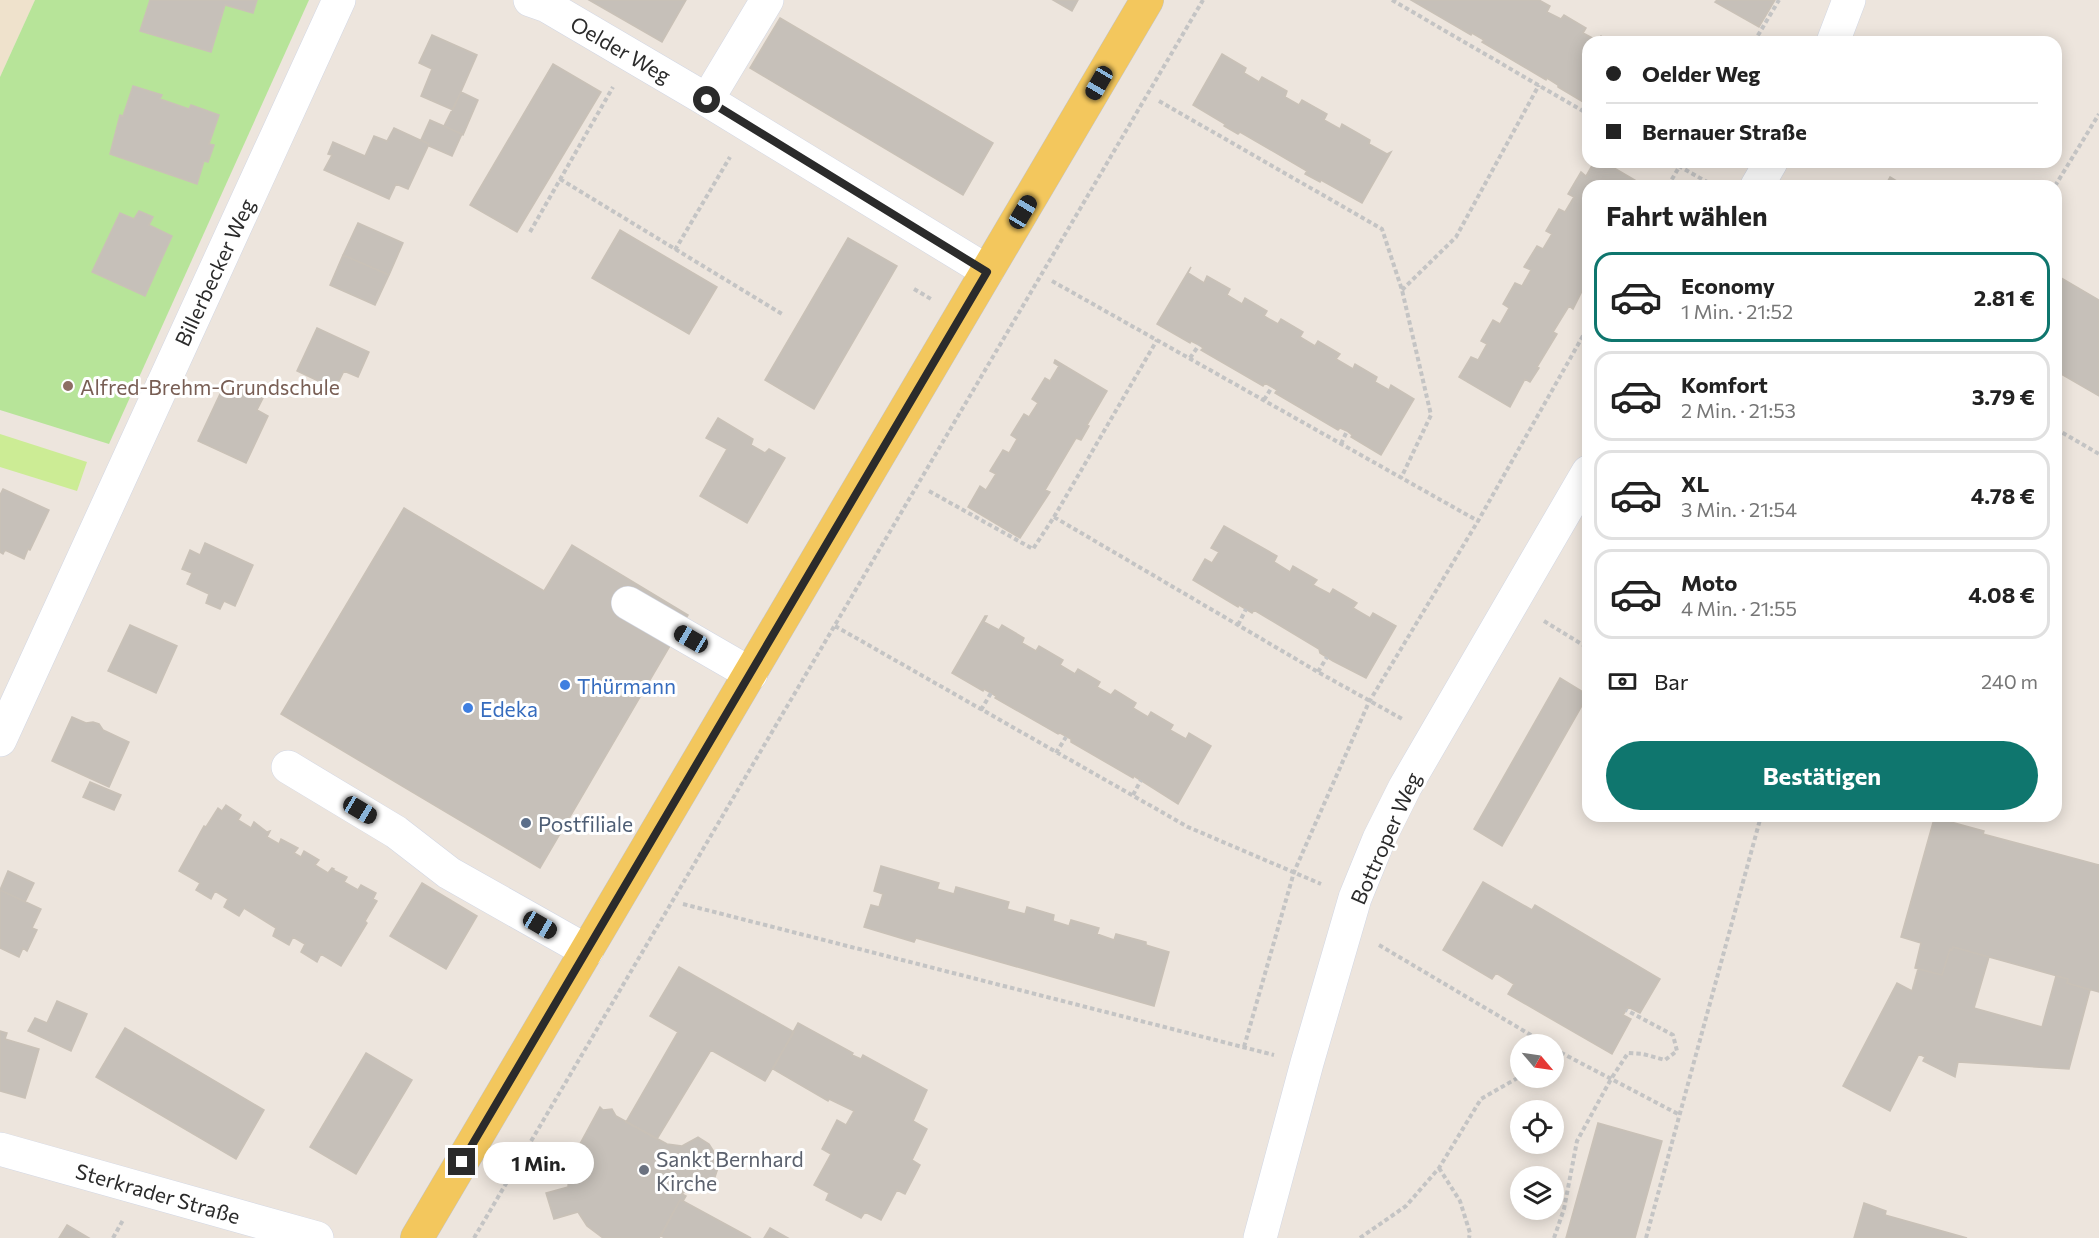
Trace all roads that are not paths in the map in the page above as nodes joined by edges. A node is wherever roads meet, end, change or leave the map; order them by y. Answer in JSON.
{"nodes":[{"id":1,"x":339,"y":0,"type":"edge"},
{"id":2,"x":530,"y":0,"type":"edge"},
{"id":3,"x":766,"y":0,"type":"edge"},
{"id":4,"x":1147,"y":0,"type":"edge"},
{"id":5,"x":1849,"y":0,"type":"edge"},
{"id":6,"x":1835,"y":36,"type":"edge"},
{"id":7,"x":707,"y":100,"type":"junction"},
{"id":8,"x":987,"y":272,"type":"junction"},
{"id":9,"x":1582,"y":482,"type":"edge"},
{"id":10,"x":628,"y":603,"type":"dead end"},
{"id":11,"x":751,"y":674,"type":"junction"},
{"id":12,"x":9,"y":697,"type":"edge"},
{"id":13,"x":0,"y":740,"type":"edge"},
{"id":14,"x":288,"y":767,"type":"dead end"},
{"id":15,"x":587,"y":951,"type":"junction"},
{"id":16,"x":0,"y":1149,"type":"edge"},
{"id":17,"x":316,"y":1238,"type":"edge"},
{"id":18,"x":417,"y":1238,"type":"edge"},
{"id":19,"x":1260,"y":1238,"type":"edge"}],
"edges":[{"from":1,"to":12,"type":"street","name":"Billerbecker Weg"},
{"from":2,"to":7,"type":"street","name":"Oelder Weg"},
{"from":3,"to":7,"type":"street"},
{"from":4,"to":8,"type":"main road"},
{"from":5,"to":6,"type":"street"},
{"from":7,"to":8,"type":"street","name":"Oelder Weg"},
{"from":8,"to":11,"type":"main road"},
{"from":9,"to":19,"type":"street","name":"Bottroper Weg"},
{"from":10,"to":11,"type":"street"},
{"from":11,"to":15,"type":"main road"},
{"from":12,"to":13,"type":"street","name":"Billerbecker Weg"},
{"from":14,"to":15,"type":"street"},
{"from":15,"to":18,"type":"main road"},
{"from":16,"to":17,"type":"street","name":"Sterkrader Straße"}]}
